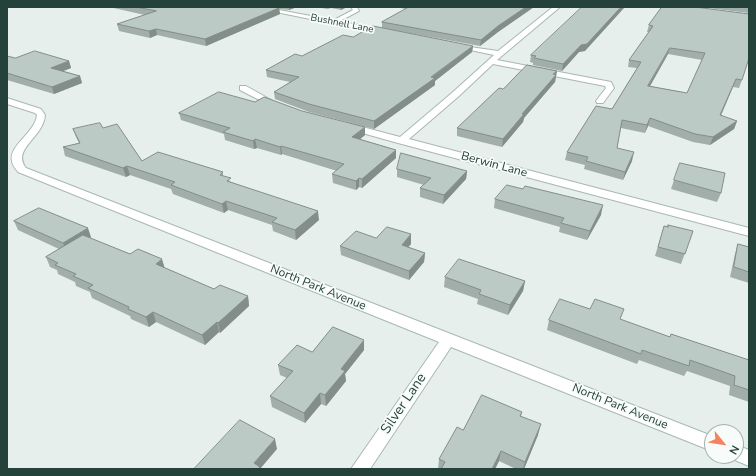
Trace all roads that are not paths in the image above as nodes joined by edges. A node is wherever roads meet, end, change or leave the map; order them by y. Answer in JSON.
{"nodes":[{"id":1,"x":254,"y":7,"type":"edge"},
{"id":2,"x":354,"y":7,"type":"edge"},
{"id":3,"x":557,"y":7,"type":"edge"},
{"id":4,"x":334,"y":22,"type":"junction"},
{"id":5,"x":394,"y":34,"type":"edge"},
{"id":6,"x":447,"y":44,"type":"edge"},
{"id":7,"x":500,"y":54,"type":"junction"},
{"id":8,"x":490,"y":62,"type":"junction"},
{"id":9,"x":243,"y":88,"type":"dead end"},
{"id":10,"x":7,"y":101,"type":"edge"},
{"id":11,"x":600,"y":101,"type":"dead end"},
{"id":12,"x":289,"y":110,"type":"edge"},
{"id":13,"x":343,"y":125,"type":"edge"},
{"id":14,"x":401,"y":141,"type":"junction"},
{"id":15,"x":20,"y":147,"type":"junction"},
{"id":16,"x":7,"y":150,"type":"edge"},
{"id":17,"x":749,"y":232,"type":"edge"},
{"id":18,"x":448,"y":340,"type":"junction"},
{"id":19,"x":704,"y":441,"type":"edge"},
{"id":20,"x":360,"y":469,"type":"edge"}],
"edges":[{"from":1,"to":4,"type":"street","name":"Bushnell Lane"},
{"from":2,"to":4,"type":"street"},
{"from":3,"to":7,"type":"street"},
{"from":4,"to":5,"type":"street","name":"Bushnell Lane"},
{"from":6,"to":7,"type":"street"},
{"from":7,"to":8,"type":"street"},
{"from":8,"to":11,"type":"street"},
{"from":8,"to":14,"type":"street"},
{"from":9,"to":12,"type":"street"},
{"from":10,"to":15,"type":"street"},
{"from":13,"to":14,"type":"street","name":"Berwin Lane"},
{"from":14,"to":17,"type":"street","name":"Berwin Lane"},
{"from":15,"to":16,"type":"street"},
{"from":15,"to":18,"type":"street","name":"North Park Avenue"},
{"from":18,"to":19,"type":"street","name":"North Park Avenue"},
{"from":18,"to":20,"type":"street","name":"Silver Lane"}]}
